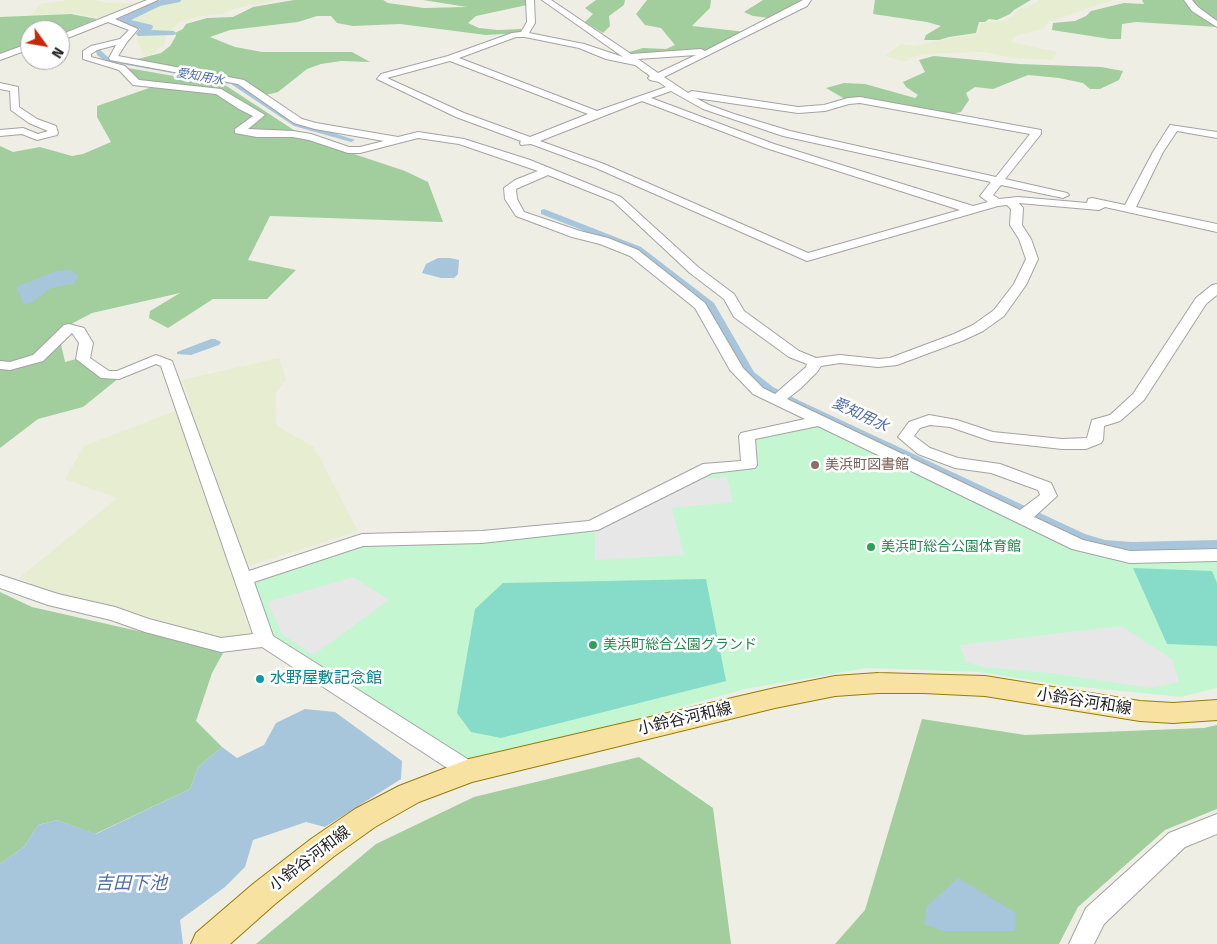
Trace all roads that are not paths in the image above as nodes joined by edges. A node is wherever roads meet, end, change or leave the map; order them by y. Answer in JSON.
{"nodes":[{"id":1,"x":154,"y":0,"type":"edge"},
{"id":2,"x":530,"y":0,"type":"edge"},
{"id":3,"x":537,"y":0,"type":"edge"},
{"id":4,"x":807,"y":0,"type":"edge"},
{"id":5,"x":1188,"y":0,"type":"edge"},
{"id":6,"x":548,"y":1,"type":"edge"},
{"id":7,"x":108,"y":18,"type":"junction"},
{"id":8,"x":1217,"y":25,"type":"edge"},
{"id":9,"x":70,"y":34,"type":"edge"},
{"id":10,"x":525,"y":34,"type":"junction"},
{"id":11,"x":123,"y":41,"type":"junction"},
{"id":12,"x":20,"y":50,"type":"edge"},
{"id":13,"x":708,"y":52,"type":"junction"},
{"id":14,"x":0,"y":57,"type":"edge"},
{"id":15,"x":451,"y":58,"type":"junction"},
{"id":16,"x":633,"y":60,"type":"junction"},
{"id":17,"x":660,"y":76,"type":"junction"},
{"id":18,"x":0,"y":86,"type":"edge"},
{"id":19,"x":642,"y":98,"type":"junction"},
{"id":20,"x":597,"y":114,"type":"junction"},
{"id":21,"x":0,"y":133,"type":"edge"},
{"id":22,"x":1217,"y":136,"type":"edge"},
{"id":23,"x":398,"y":140,"type":"junction"},
{"id":24,"x":530,"y":141,"type":"junction"},
{"id":25,"x":502,"y":153,"type":"junction"},
{"id":26,"x":547,"y":171,"type":"junction"},
{"id":27,"x":999,"y":180,"type":"junction"},
{"id":28,"x":1003,"y":202,"type":"junction"},
{"id":29,"x":1102,"y":203,"type":"junction"},
{"id":30,"x":1129,"y":209,"type":"junction"},
{"id":31,"x":970,"y":210,"type":"junction"},
{"id":32,"x":1217,"y":228,"type":"edge"},
{"id":33,"x":1217,"y":288,"type":"edge"},
{"id":34,"x":815,"y":362,"type":"junction"},
{"id":35,"x":0,"y":365,"type":"edge"},
{"id":36,"x":781,"y":396,"type":"junction"},
{"id":37,"x":819,"y":420,"type":"junction"},
{"id":38,"x":1027,"y":513,"type":"junction"},
{"id":39,"x":1217,"y":555,"type":"edge"},
{"id":40,"x":244,"y":578,"type":"junction"},
{"id":41,"x":0,"y":581,"type":"edge"},
{"id":42,"x":265,"y":640,"type":"junction"},
{"id":43,"x":1217,"y":710,"type":"edge"},
{"id":44,"x":470,"y":771,"type":"junction"},
{"id":45,"x":1217,"y":824,"type":"edge"},
{"id":46,"x":207,"y":944,"type":"edge"},
{"id":47,"x":1081,"y":944,"type":"edge"}],
"edges":[{"from":1,"to":7,"type":"street"},
{"from":2,"to":10,"type":"street"},
{"from":3,"to":6,"type":"street"},
{"from":4,"to":13,"type":"street"},
{"from":5,"to":8,"type":"street"},
{"from":6,"to":16,"type":"street"},
{"from":7,"to":9,"type":"street"},
{"from":7,"to":11,"type":"street"},
{"from":10,"to":15,"type":"street"},
{"from":10,"to":16,"type":"street"},
{"from":11,"to":23,"type":"street"},
{"from":11,"to":23,"type":"street"},
{"from":12,"to":14,"type":"street"},
{"from":13,"to":16,"type":"street"},
{"from":13,"to":17,"type":"street"},
{"from":15,"to":20,"type":"street"},
{"from":15,"to":24,"type":"street"},
{"from":16,"to":17,"type":"street"},
{"from":17,"to":19,"type":"street"},
{"from":17,"to":27,"type":"street"},
{"from":17,"to":27,"type":"street"},
{"from":18,"to":21,"type":"street"},
{"from":19,"to":20,"type":"street"},
{"from":19,"to":31,"type":"street"},
{"from":20,"to":24,"type":"street"},
{"from":22,"to":30,"type":"street"},
{"from":23,"to":25,"type":"street"},
{"from":24,"to":25,"type":"street"},
{"from":24,"to":31,"type":"street"},
{"from":25,"to":26,"type":"street"},
{"from":26,"to":34,"type":"street"},
{"from":26,"to":36,"type":"street"},
{"from":27,"to":28,"type":"street"},
{"from":27,"to":29,"type":"street"},
{"from":28,"to":29,"type":"street"},
{"from":28,"to":31,"type":"street"},
{"from":28,"to":34,"type":"street"},
{"from":29,"to":30,"type":"street"},
{"from":30,"to":32,"type":"street"},
{"from":33,"to":38,"type":"street"},
{"from":34,"to":36,"type":"street"},
{"from":35,"to":40,"type":"street"},
{"from":36,"to":37,"type":"street"},
{"from":37,"to":38,"type":"street"},
{"from":37,"to":40,"type":"street"},
{"from":38,"to":39,"type":"street"},
{"from":40,"to":42,"type":"street"},
{"from":41,"to":42,"type":"street"},
{"from":42,"to":44,"type":"street"},
{"from":43,"to":44,"type":"main road","name":"小鈴谷河和線"},
{"from":44,"to":46,"type":"main road","name":"小鈴谷河和線"},
{"from":45,"to":47,"type":"street"}]}
